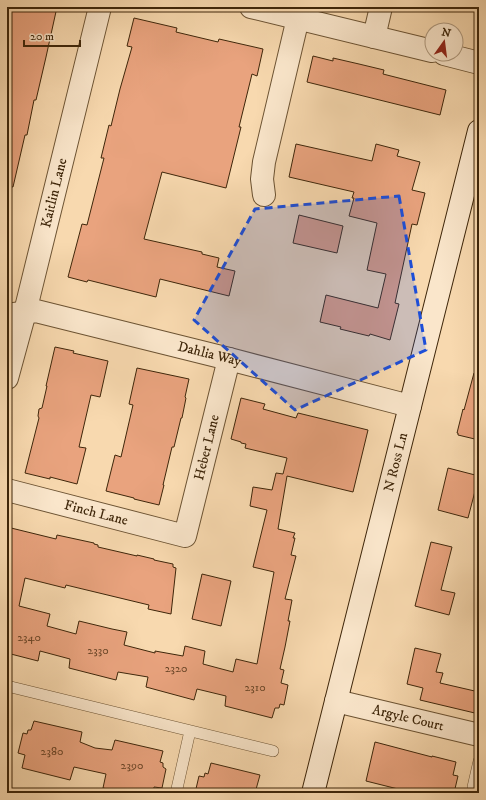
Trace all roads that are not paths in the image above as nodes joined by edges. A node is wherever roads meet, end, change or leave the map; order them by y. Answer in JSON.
{"nodes":[{"id":1,"x":100,"y":7,"type":"edge"},
{"id":2,"x":251,"y":7,"type":"edge"},
{"id":3,"x":381,"y":7,"type":"edge"},
{"id":4,"x":298,"y":18,"type":"junction"},
{"id":5,"x":374,"y":37,"type":"junction"},
{"id":6,"x":424,"y":49,"type":"edge"},
{"id":7,"x":464,"y":59,"type":"edge"},
{"id":8,"x":479,"y":63,"type":"edge"},
{"id":9,"x":479,"y":131,"type":"edge"},
{"id":10,"x":264,"y":195,"type":"dead end"},
{"id":11,"x":16,"y":313,"type":"edge"},
{"id":12,"x":229,"y":359,"type":"junction"},
{"id":13,"x":7,"y":378,"type":"edge"},
{"id":14,"x":410,"y":406,"type":"junction"},
{"id":15,"x":7,"y":490,"type":"edge"},
{"id":16,"x":185,"y":536,"type":"joint"},
{"id":17,"x":7,"y":686,"type":"edge"},
{"id":18,"x":336,"y":701,"type":"junction"},
{"id":19,"x":190,"y":731,"type":"junction"},
{"id":20,"x":479,"y":736,"type":"edge"},
{"id":21,"x":273,"y":751,"type":"dead end"},
{"id":22,"x":479,"y":762,"type":"edge"},
{"id":23,"x":474,"y":787,"type":"dead end"},
{"id":24,"x":176,"y":793,"type":"edge"},
{"id":25,"x":313,"y":793,"type":"edge"}],
"edges":[{"from":1,"to":11,"type":"street","name":"Kaitlin Lane"},
{"from":2,"to":4,"type":"street"},
{"from":3,"to":5,"type":"street"},
{"from":4,"to":5,"type":"street"},
{"from":4,"to":10,"type":"street"},
{"from":5,"to":6,"type":"street"},
{"from":7,"to":8,"type":"street"},
{"from":9,"to":14,"type":"street","name":"N Ross Ln"},
{"from":11,"to":12,"type":"street","name":"Dahlia Way"},
{"from":11,"to":13,"type":"street","name":"Kaitlin Lane"},
{"from":12,"to":14,"type":"street","name":"Dahlia Way"},
{"from":12,"to":16,"type":"street","name":"Heber Lane"},
{"from":14,"to":18,"type":"street","name":"N Ross Ln"},
{"from":15,"to":16,"type":"street","name":"Finch Lane"},
{"from":17,"to":19,"type":"lane"},
{"from":18,"to":20,"type":"street","name":"Argyle Court"},
{"from":18,"to":25,"type":"street","name":"N Ross Ln"},
{"from":19,"to":21,"type":"lane"},
{"from":19,"to":24,"type":"lane"},
{"from":22,"to":23,"type":"lane"}]}
